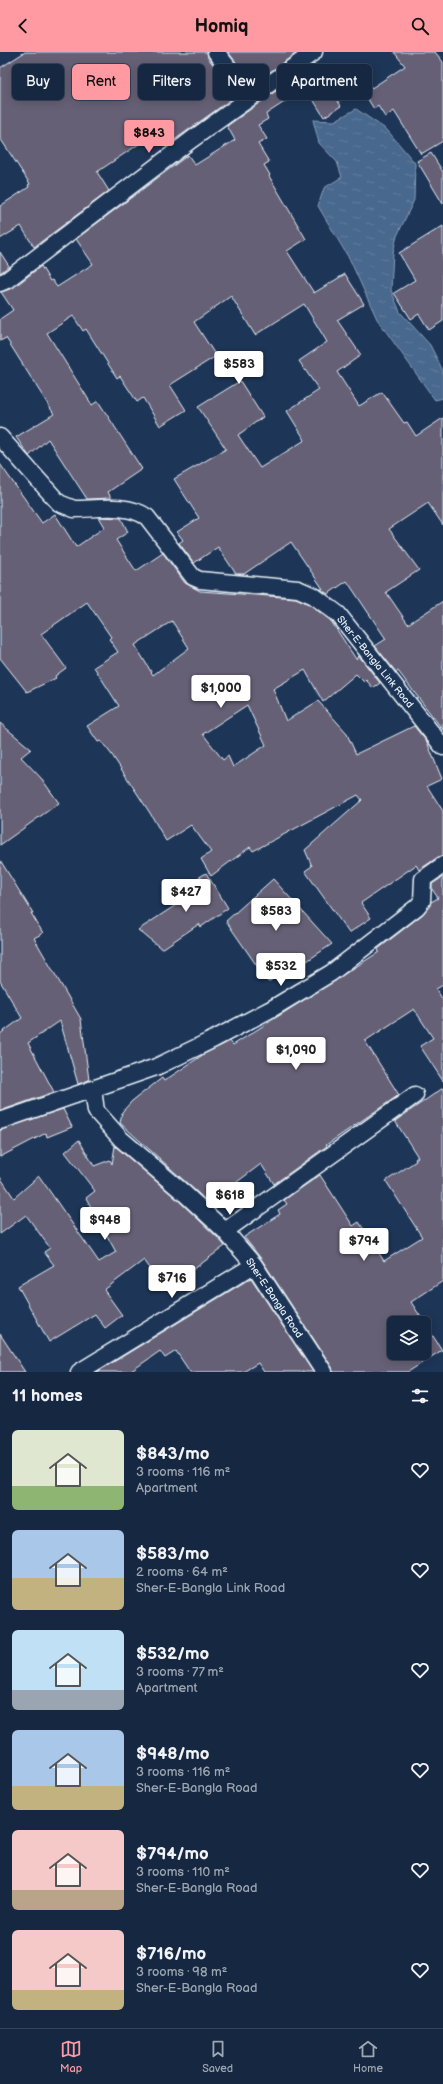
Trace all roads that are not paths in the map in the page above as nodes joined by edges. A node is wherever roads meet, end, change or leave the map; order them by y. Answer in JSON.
{"nodes":[{"id":1,"x":216,"y":52,"type":"edge"},
{"id":2,"x":314,"y":52,"type":"edge"},
{"id":3,"x":225,"y":64,"type":"edge"},
{"id":4,"x":269,"y":84,"type":"edge"},
{"id":5,"x":247,"y":100,"type":"edge"},
{"id":6,"x":0,"y":283,"type":"edge"},
{"id":7,"x":0,"y":437,"type":"edge"},
{"id":8,"x":443,"y":746,"type":"edge"},
{"id":9,"x":443,"y":865,"type":"edge"},
{"id":10,"x":93,"y":1089,"type":"junction"},
{"id":11,"x":415,"y":1095,"type":"dead end"},
{"id":12,"x":0,"y":1121,"type":"edge"},
{"id":13,"x":225,"y":1231,"type":"junction"},
{"id":14,"x":254,"y":1265,"type":"junction"},
{"id":15,"x":79,"y":1372,"type":"edge"},
{"id":16,"x":324,"y":1372,"type":"edge"}],
"edges":[{"from":1,"to":3,"type":"street"},
{"from":2,"to":4,"type":"street"},
{"from":5,"to":6,"type":"street"},
{"from":7,"to":8,"type":"street","name":"Sher-E-Bangla Link Road"},
{"from":9,"to":10,"type":"street"},
{"from":10,"to":12,"type":"street"},
{"from":10,"to":13,"type":"street","name":"Sher-E-Bangla Road"},
{"from":11,"to":13,"type":"street"},
{"from":13,"to":14,"type":"street","name":"Sher-E-Bangla Road"},
{"from":14,"to":15,"type":"street"},
{"from":14,"to":16,"type":"street","name":"Sher-E-Bangla Road"}]}
